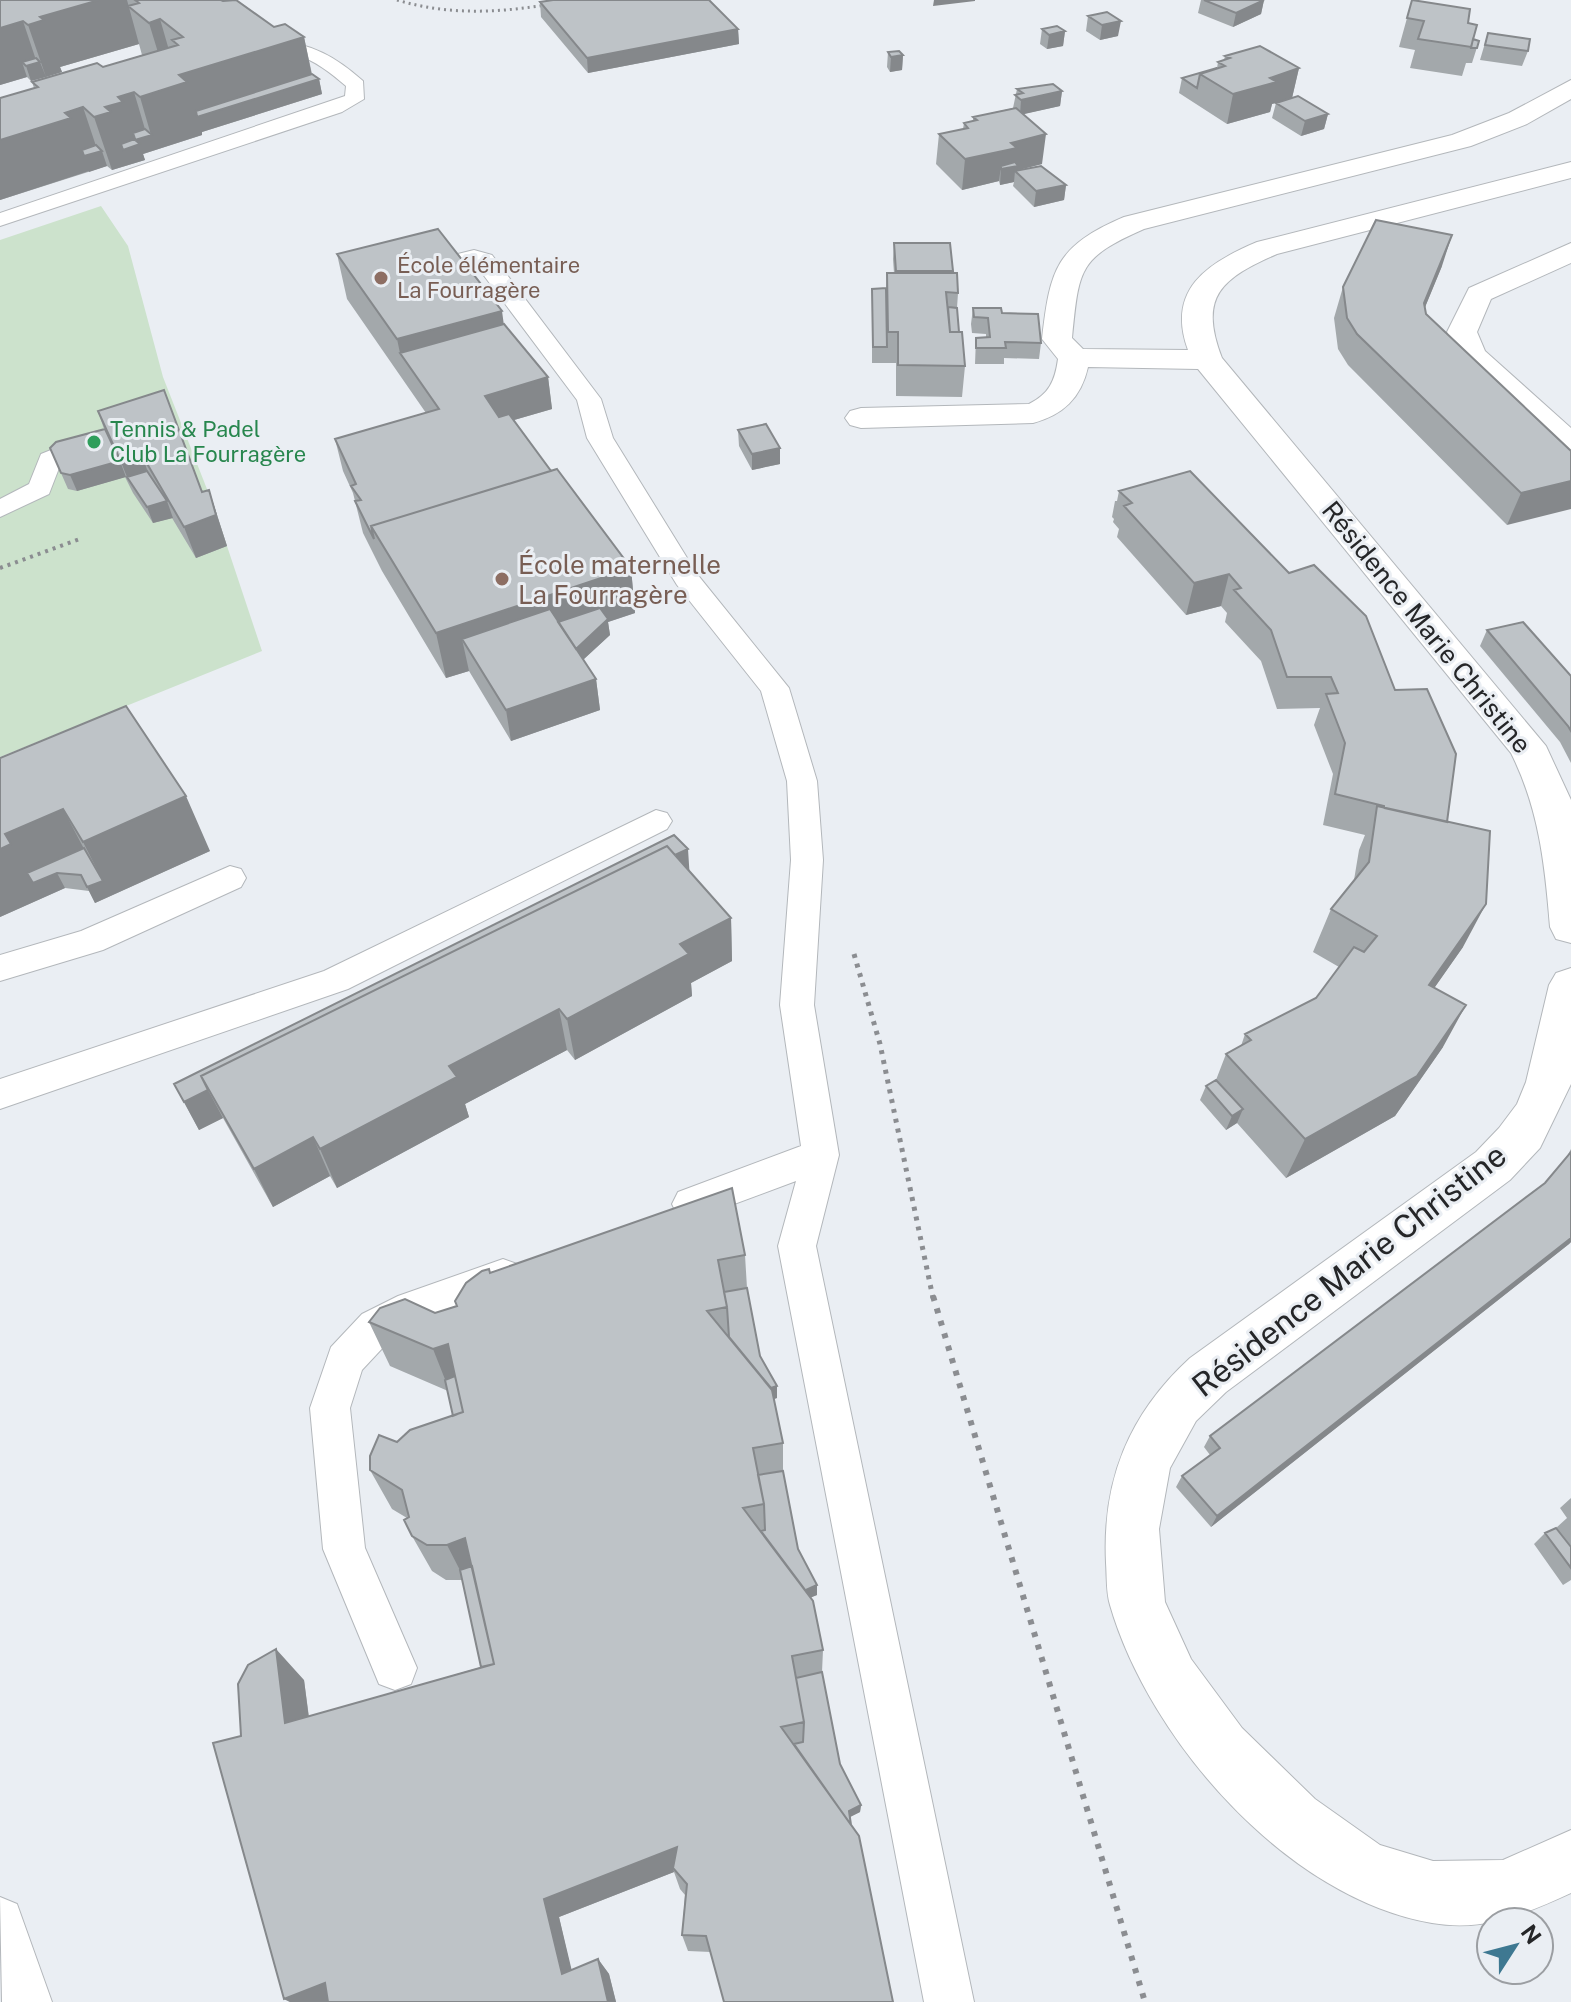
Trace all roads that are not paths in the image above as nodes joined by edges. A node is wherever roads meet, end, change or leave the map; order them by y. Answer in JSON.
{"nodes":[{"id":1,"x":259,"y":52,"type":"edge"},
{"id":2,"x":1571,"y":88,"type":"edge"},
{"id":3,"x":1571,"y":170,"type":"edge"},
{"id":4,"x":0,"y":220,"type":"edge"},
{"id":5,"x":1571,"y":252,"type":"edge"},
{"id":6,"x":381,"y":280,"type":"edge"},
{"id":7,"x":1074,"y":358,"type":"junction"},
{"id":8,"x":1207,"y":360,"type":"junction"},
{"id":9,"x":861,"y":418,"type":"dead end"},
{"id":10,"x":103,"y":437,"type":"edge"},
{"id":11,"x":1571,"y":445,"type":"edge"},
{"id":12,"x":0,"y":509,"type":"edge"},
{"id":13,"x":656,"y":821,"type":"dead end"},
{"id":14,"x":230,"y":878,"type":"dead end"},
{"id":15,"x":1571,"y":927,"type":"edge"},
{"id":16,"x":0,"y":968,"type":"edge"},
{"id":17,"x":1571,"y":985,"type":"edge"},
{"id":18,"x":0,"y":1094,"type":"edge"},
{"id":19,"x":821,"y":1155,"type":"junction"},
{"id":20,"x":659,"y":1217,"type":"edge"},
{"id":21,"x":540,"y":1262,"type":"edge"},
{"id":22,"x":395,"y":1668,"type":"dead end"},
{"id":23,"x":1571,"y":1861,"type":"edge"},
{"id":24,"x":0,"y":1921,"type":"edge"},
{"id":25,"x":27,"y":2002,"type":"edge"},
{"id":26,"x":949,"y":2002,"type":"edge"}],
"edges":[{"from":1,"to":4,"type":"lane"},
{"from":2,"to":7,"type":"street"},
{"from":3,"to":8,"type":"street","name":"Résidence Marie Christine"},
{"from":5,"to":11,"type":"street"},
{"from":6,"to":19,"type":"lane"},
{"from":7,"to":8,"type":"street"},
{"from":7,"to":9,"type":"street"},
{"from":8,"to":15,"type":"street","name":"Résidence Marie Christine"},
{"from":10,"to":12,"type":"lane"},
{"from":13,"to":18,"type":"lane"},
{"from":14,"to":16,"type":"lane"},
{"from":17,"to":23,"type":"street","name":"Résidence Marie Christine"},
{"from":19,"to":20,"type":"lane"},
{"from":19,"to":26,"type":"lane"},
{"from":21,"to":22,"type":"lane"},
{"from":24,"to":25,"type":"lane"}]}
